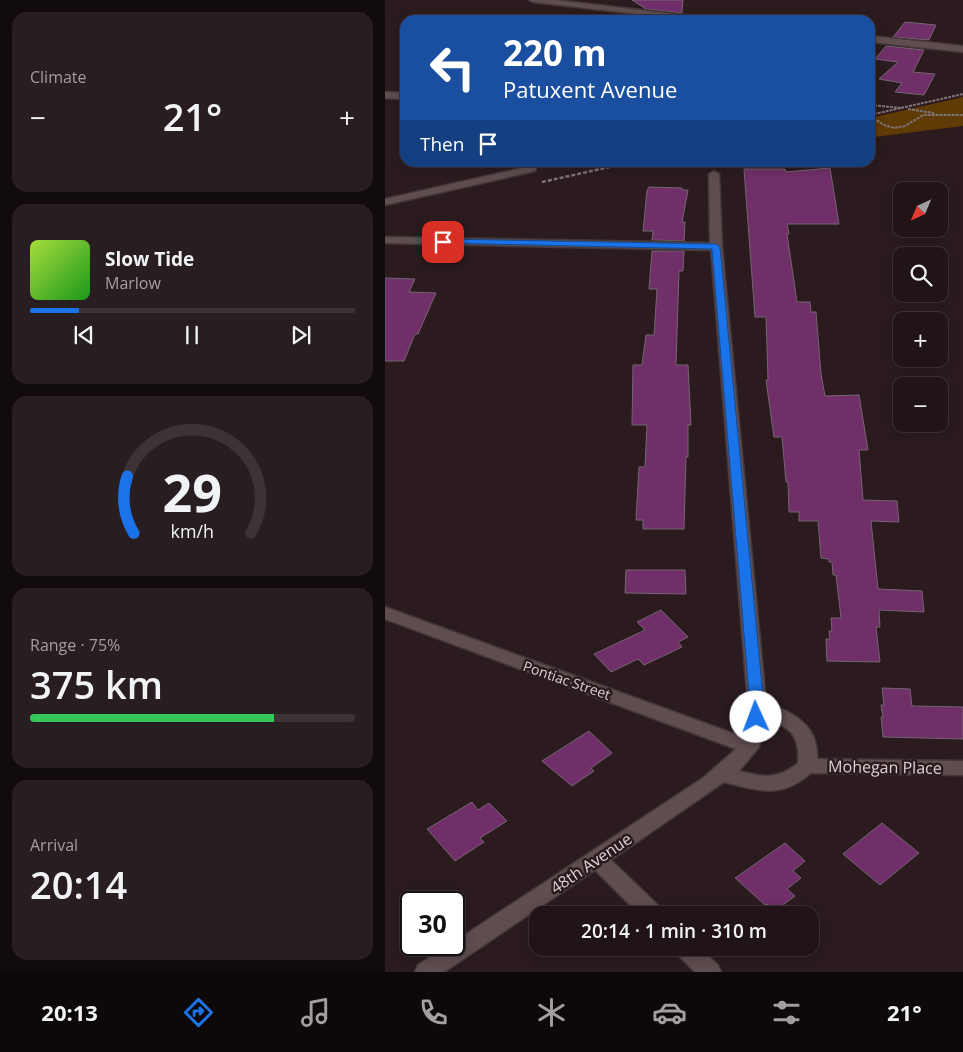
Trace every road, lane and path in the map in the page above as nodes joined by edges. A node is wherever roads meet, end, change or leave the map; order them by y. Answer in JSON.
{"nodes":[{"id":1,"x":533,"y":0,"type":"edge"},
{"id":2,"x":666,"y":15,"type":"edge"},
{"id":3,"x":875,"y":39,"type":"edge"},
{"id":4,"x":963,"y":49,"type":"edge"},
{"id":5,"x":963,"y":94,"type":"edge"},
{"id":6,"x":385,"y":95,"type":"edge"},
{"id":7,"x":400,"y":96,"type":"edge"},
{"id":8,"x":875,"y":106,"type":"edge"},
{"id":9,"x":904,"y":108,"type":"junction"},
{"id":10,"x":939,"y":114,"type":"junction"},
{"id":11,"x":875,"y":115,"type":"edge"},
{"id":12,"x":963,"y":115,"type":"edge"},
{"id":13,"x":875,"y":120,"type":"edge"},
{"id":14,"x":531,"y":169,"type":"dead end"},
{"id":15,"x":714,"y":174,"type":"dead end"},
{"id":16,"x":385,"y":202,"type":"edge"},
{"id":17,"x":385,"y":240,"type":"edge"},
{"id":18,"x":716,"y":247,"type":"junction"},
{"id":19,"x":385,"y":613,"type":"edge"},
{"id":20,"x":757,"y":706,"type":"junction"},
{"id":21,"x":750,"y":747,"type":"junction"},
{"id":22,"x":807,"y":766,"type":"junction"},
{"id":23,"x":963,"y":768,"type":"edge"},
{"id":24,"x":721,"y":774,"type":"junction"},
{"id":25,"x":597,"y":859,"type":"junction"},
{"id":26,"x":644,"y":906,"type":"edge"},
{"id":27,"x":694,"y":956,"type":"edge"},
{"id":28,"x":426,"y":972,"type":"edge"},
{"id":29,"x":710,"y":972,"type":"edge"}],
"edges":[{"from":1,"to":2,"type":"street"},
{"from":3,"to":4,"type":"street"},
{"from":5,"to":9,"type":"path"},
{"from":6,"to":7,"type":"street"},
{"from":8,"to":9,"type":"path"},
{"from":9,"to":10,"type":"path"},
{"from":9,"to":11,"type":"path"},
{"from":10,"to":12,"type":"path"},
{"from":10,"to":13,"type":"path"},
{"from":14,"to":16,"type":"street"},
{"from":15,"to":18,"type":"street"},
{"from":17,"to":18,"type":"street"},
{"from":18,"to":20,"type":"street"},
{"from":19,"to":21,"type":"street","name":"Pontiac Street"},
{"from":20,"to":21,"type":"street"},
{"from":20,"to":22,"type":"street"},
{"from":21,"to":24,"type":"street","name":"48th Avenue"},
{"from":22,"to":23,"type":"street","name":"Mohegan Place"},
{"from":22,"to":24,"type":"street"},
{"from":24,"to":25,"type":"street","name":"48th Avenue"},
{"from":25,"to":26,"type":"street"},
{"from":25,"to":28,"type":"street","name":"48th Avenue"},
{"from":27,"to":29,"type":"street"}]}
